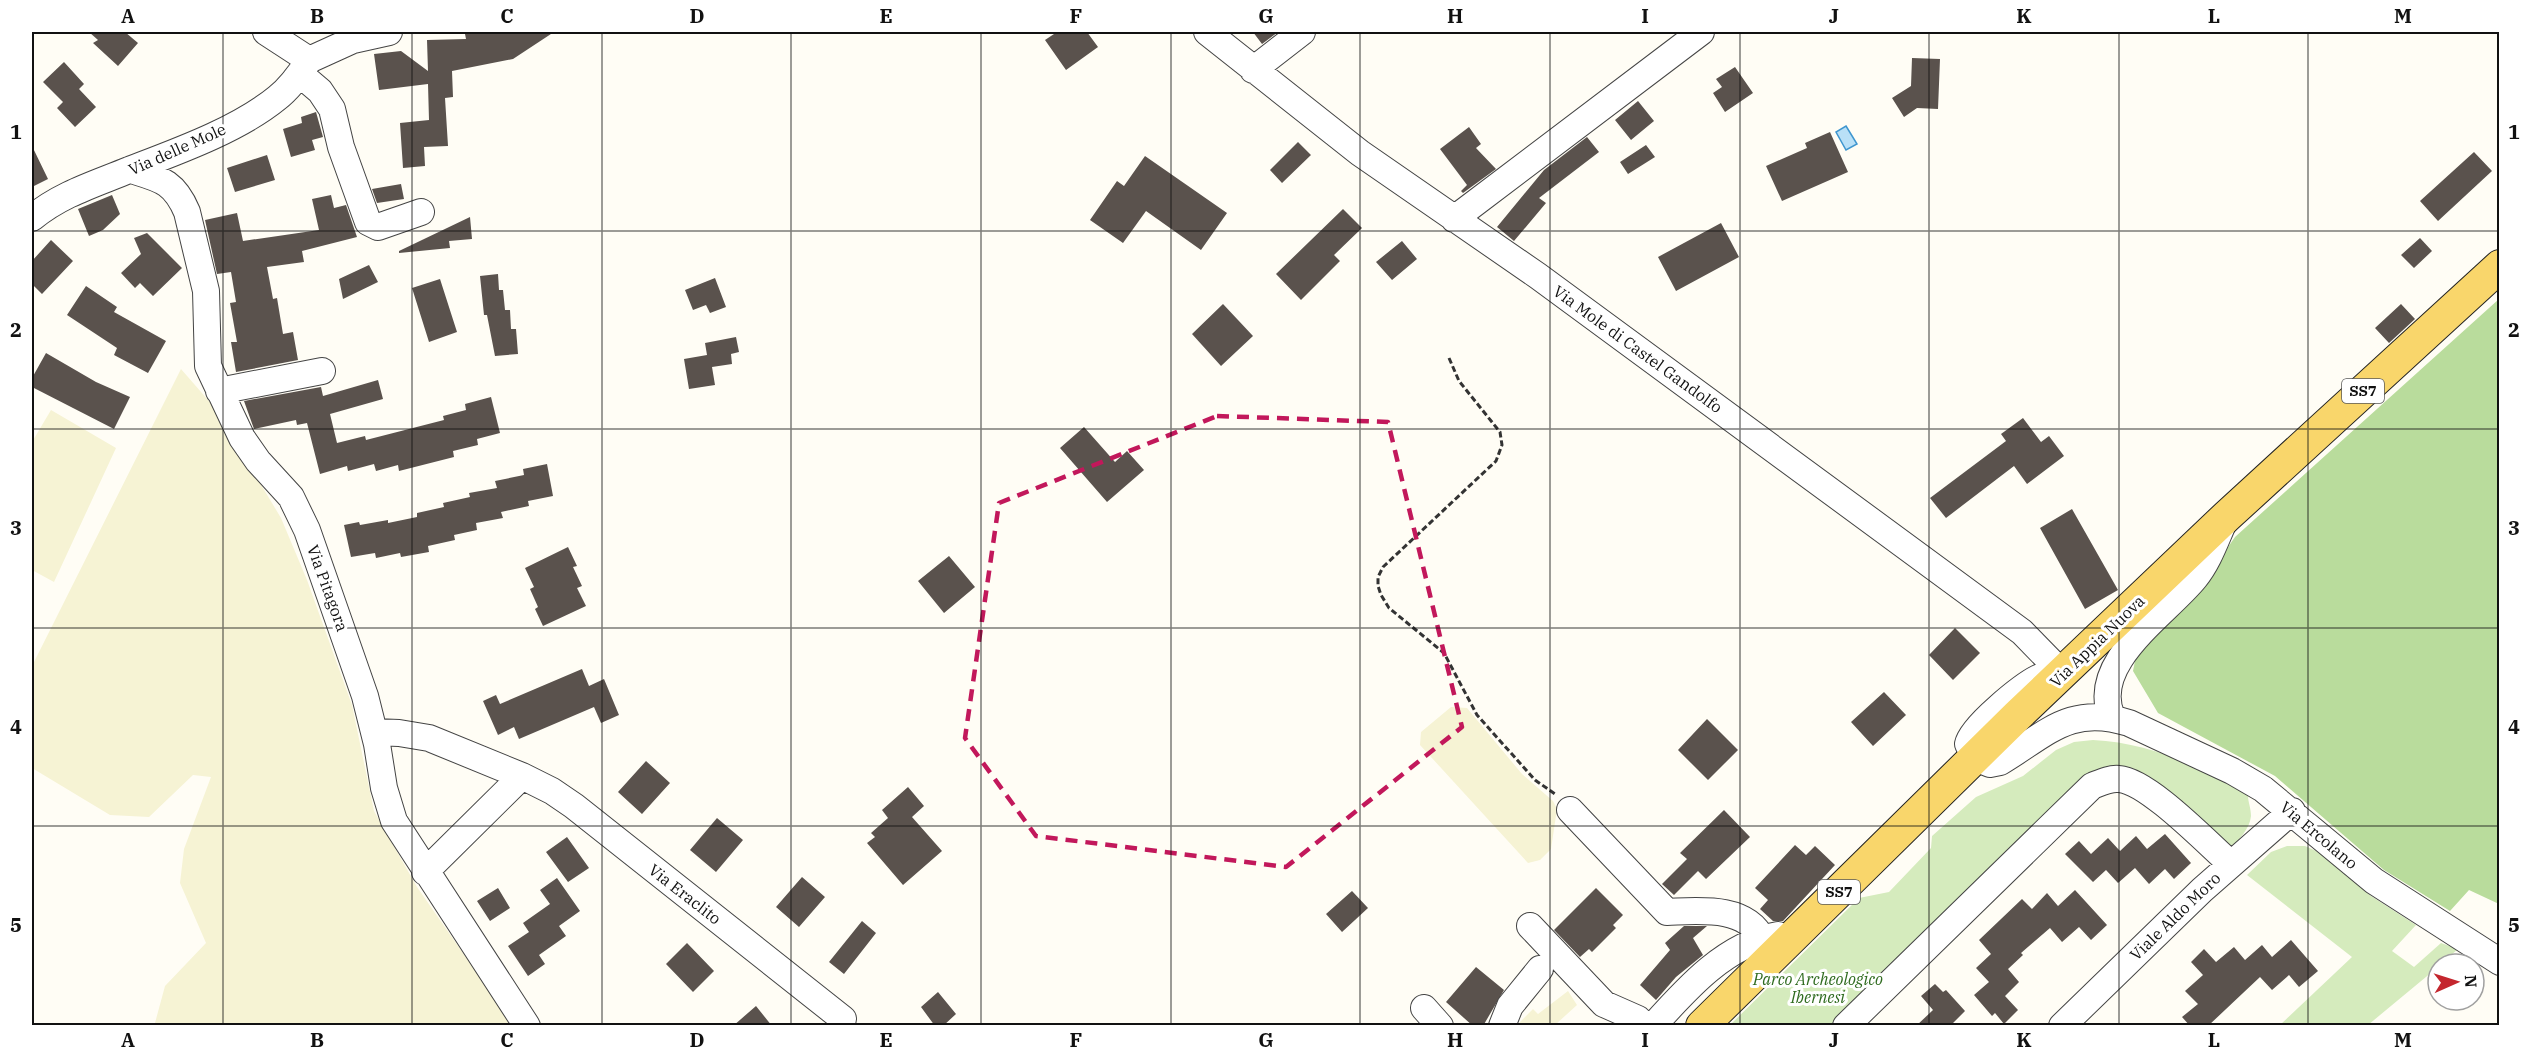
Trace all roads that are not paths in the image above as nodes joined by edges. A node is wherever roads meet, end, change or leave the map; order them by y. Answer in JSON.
{"nodes":[{"id":1,"x":266,"y":32,"type":"edge"},
{"id":2,"x":389,"y":32,"type":"edge"},
{"id":3,"x":1207,"y":32,"type":"edge"},
{"id":4,"x":1302,"y":32,"type":"edge"},
{"id":5,"x":1701,"y":32,"type":"edge"},
{"id":6,"x":304,"y":67,"type":"junction"},
{"id":7,"x":1253,"y":70,"type":"junction"},
{"id":8,"x":131,"y":170,"type":"junction"},
{"id":9,"x":421,"y":212,"type":"dead end"},
{"id":10,"x":32,"y":218,"type":"edge"},
{"id":11,"x":1454,"y":219,"type":"junction"},
{"id":12,"x":2499,"y":266,"type":"edge"},
{"id":13,"x":322,"y":370,"type":"dead end"},
{"id":14,"x":219,"y":391,"type":"junction"},
{"id":15,"x":2227,"y":516,"type":"junction"},
{"id":16,"x":2063,"y":674,"type":"junction"},
{"id":17,"x":2120,"y":720,"type":"junction"},
{"id":18,"x":374,"y":732,"type":"junction"},
{"id":19,"x":1975,"y":758,"type":"junction"},
{"id":20,"x":522,"y":776,"type":"junction"},
{"id":21,"x":1570,"y":810,"type":"road end"},
{"id":22,"x":2292,"y":811,"type":"junction"},
{"id":23,"x":2231,"y":864,"type":"junction"},
{"id":24,"x":425,"y":872,"type":"junction"},
{"id":25,"x":1530,"y":926,"type":"dead end"},
{"id":26,"x":1797,"y":933,"type":"junction"},
{"id":27,"x":1762,"y":939,"type":"junction"},
{"id":28,"x":2499,"y":962,"type":"edge"},
{"id":29,"x":1540,"y":969,"type":"dead end"},
{"id":30,"x":843,"y":1019,"type":"dead end"},
{"id":31,"x":526,"y":1026,"type":"edge"},
{"id":32,"x":1502,"y":1026,"type":"edge"},
{"id":33,"x":1644,"y":1026,"type":"edge"},
{"id":34,"x":1653,"y":1026,"type":"edge"},
{"id":35,"x":1702,"y":1026,"type":"edge"},
{"id":36,"x":1845,"y":1026,"type":"edge"},
{"id":37,"x":2062,"y":1026,"type":"edge"}],
"edges":[{"from":1,"to":6,"type":"street"},
{"from":2,"to":6,"type":"street"},
{"from":3,"to":7,"type":"street","name":"Via Mole di Castel Gandolfo"},
{"from":4,"to":7,"type":"street"},
{"from":5,"to":11,"type":"street"},
{"from":6,"to":8,"type":"street","name":"Via delle Mole"},
{"from":6,"to":9,"type":"street"},
{"from":7,"to":11,"type":"street","name":"Via Mole di Castel Gandolfo"},
{"from":8,"to":10,"type":"street","name":"Via delle Mole"},
{"from":8,"to":14,"type":"street","name":"Via Pitagora"},
{"from":11,"to":16,"type":"street","name":"Via Mole di Castel Gandolfo"},
{"from":12,"to":15,"type":"main road","name":"Via Appia Nuova","number":"SS7"},
{"from":13,"to":14,"type":"street"},
{"from":14,"to":18,"type":"street","name":"Via Pitagora"},
{"from":15,"to":16,"type":"main road","name":"Via Appia Nuova","number":"SS7"},
{"from":15,"to":17,"type":"street"},
{"from":16,"to":19,"type":"main road","name":"Via Appia Nuova","number":"SS7"},
{"from":17,"to":19,"type":"street"},
{"from":17,"to":22,"type":"street","name":"Via Ercolano"},
{"from":18,"to":20,"type":"street","name":"Via Eraclito"},
{"from":18,"to":24,"type":"street","name":"Via Pitagora"},
{"from":19,"to":26,"type":"main road","name":"Via Appia Nuova","number":"SS7"},
{"from":20,"to":24,"type":"street"},
{"from":20,"to":30,"type":"street","name":"Via Eraclito"},
{"from":21,"to":27,"type":"street"},
{"from":22,"to":23,"type":"street","name":"Viale Aldo Moro"},
{"from":22,"to":28,"type":"street","name":"Via Ercolano"},
{"from":23,"to":36,"type":"street"},
{"from":23,"to":37,"type":"street","name":"Viale Aldo Moro"},
{"from":24,"to":31,"type":"street","name":"Via Pitagora"},
{"from":25,"to":33,"type":"street"},
{"from":26,"to":27,"type":"street"},
{"from":26,"to":35,"type":"main road","name":"Via Appia Nuova","number":"SS7"},
{"from":27,"to":34,"type":"street"},
{"from":29,"to":32,"type":"street"}]}
